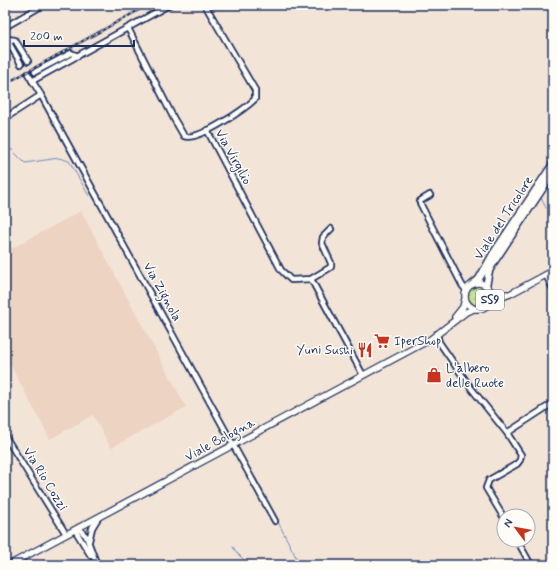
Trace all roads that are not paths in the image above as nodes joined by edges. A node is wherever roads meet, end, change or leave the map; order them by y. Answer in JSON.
{"nodes":[{"id":1,"x":43,"y":5,"type":"edge"},
{"id":2,"x":169,"y":5,"type":"edge"},
{"id":3,"x":205,"y":5,"type":"edge"},
{"id":4,"x":5,"y":27,"type":"edge"},
{"id":5,"x":128,"y":28,"type":"junction"},
{"id":6,"x":6,"y":37,"type":"edge"},
{"id":7,"x":78,"y":56,"type":"junction"},
{"id":8,"x":28,"y":61,"type":"dead end"},
{"id":9,"x":21,"y":64,"type":"dead end"},
{"id":10,"x":35,"y":72,"type":"dead end"},
{"id":11,"x":28,"y":74,"type":"dead end"},
{"id":12,"x":32,"y":81,"type":"junction"},
{"id":13,"x":41,"y":95,"type":"junction"},
{"id":14,"x":7,"y":117,"type":"dead end"},
{"id":15,"x":207,"y":130,"type":"junction"},
{"id":16,"x":553,"y":164,"type":"edge"},
{"id":17,"x":553,"y":173,"type":"edge"},
{"id":18,"x":430,"y":195,"type":"dead end"},
{"id":19,"x":331,"y":229,"type":"dead end"},
{"id":20,"x":553,"y":271,"type":"edge"},
{"id":21,"x":546,"y":275,"type":"junction"},
{"id":22,"x":311,"y":279,"type":"junction"},
{"id":23,"x":473,"y":284,"type":"junction"},
{"id":24,"x":488,"y":288,"type":"junction"},
{"id":25,"x":553,"y":289,"type":"edge"},
{"id":26,"x":466,"y":290,"type":"junction"},
{"id":27,"x":510,"y":294,"type":"junction"},
{"id":28,"x":465,"y":298,"type":"junction"},
{"id":29,"x":489,"y":302,"type":"junction"},
{"id":30,"x":474,"y":309,"type":"junction"},
{"id":31,"x":439,"y":333,"type":"junction"},
{"id":32,"x":363,"y":375,"type":"junction"},
{"id":33,"x":553,"y":403,"type":"edge"},
{"id":34,"x":507,"y":433,"type":"junction"},
{"id":35,"x":5,"y":436,"type":"edge"},
{"id":36,"x":233,"y":445,"type":"junction"},
{"id":37,"x":498,"y":508,"type":"edge"},
{"id":38,"x":98,"y":518,"type":"junction"},
{"id":39,"x":275,"y":521,"type":"dead end"},
{"id":40,"x":76,"y":529,"type":"junction"},
{"id":41,"x":66,"y":534,"type":"junction"},
{"id":42,"x":89,"y":541,"type":"junction"},
{"id":43,"x":521,"y":548,"type":"edge"},
{"id":44,"x":8,"y":565,"type":"edge"},
{"id":45,"x":97,"y":565,"type":"edge"},
{"id":46,"x":531,"y":565,"type":"edge"}],
"edges":[{"from":1,"to":4,"type":"street"},
{"from":2,"to":5,"type":"street"},
{"from":3,"to":15,"type":"street"},
{"from":5,"to":7,"type":"street"},
{"from":5,"to":15,"type":"street","name":"Via Virgilio"},
{"from":6,"to":8,"type":"street"},
{"from":6,"to":9,"type":"street"},
{"from":7,"to":10,"type":"street"},
{"from":7,"to":12,"type":"street"},
{"from":11,"to":12,"type":"street","name":"Via Zignola"},
{"from":12,"to":13,"type":"street","name":"Via Zignola"},
{"from":13,"to":14,"type":"street"},
{"from":13,"to":36,"type":"street","name":"Via Zignola"},
{"from":15,"to":22,"type":"street","name":"Via Virgilio"},
{"from":16,"to":23,"type":"highway","name":"Viale del Tricolore"},
{"from":17,"to":24,"type":"highway","name":"Viale del Tricolore"},
{"from":18,"to":26,"type":"street"},
{"from":19,"to":22,"type":"street","name":"Via Virgilio"},
{"from":20,"to":21,"type":"main road"},
{"from":21,"to":25,"type":"street"},
{"from":21,"to":27,"type":"main road"},
{"from":22,"to":32,"type":"street"},
{"from":23,"to":24,"type":"main road","number":"SS9"},
{"from":23,"to":26,"type":"main road","number":"SS9"},
{"from":24,"to":27,"type":"main road"},
{"from":24,"to":29,"type":"main road","number":"SS9"},
{"from":26,"to":28,"type":"main road","number":"SS9"},
{"from":27,"to":29,"type":"main road"},
{"from":28,"to":30,"type":"main road","number":"SS9"},
{"from":28,"to":31,"type":"main road"},
{"from":29,"to":30,"type":"main road","number":"SS9"},
{"from":30,"to":31,"type":"main road"},
{"from":31,"to":32,"type":"main road","name":"Viale Bologna"},
{"from":31,"to":34,"type":"street"},
{"from":32,"to":36,"type":"main road","name":"Viale Bologna"},
{"from":33,"to":34,"type":"street"},
{"from":34,"to":37,"type":"street"},
{"from":35,"to":41,"type":"street","name":"Via Rio Cozzi"},
{"from":36,"to":38,"type":"main road","name":"Viale Bologna"},
{"from":36,"to":39,"type":"street","name":"Via Zignola"},
{"from":38,"to":40,"type":"main road","name":"Viale Bologna"},
{"from":38,"to":42,"type":"street"},
{"from":40,"to":41,"type":"main road","name":"Viale Bologna"},
{"from":40,"to":42,"type":"street"},
{"from":40,"to":45,"type":"street"},
{"from":41,"to":44,"type":"main road","name":"Viale Bologna"},
{"from":42,"to":45,"type":"street"},
{"from":43,"to":46,"type":"street"}]}
